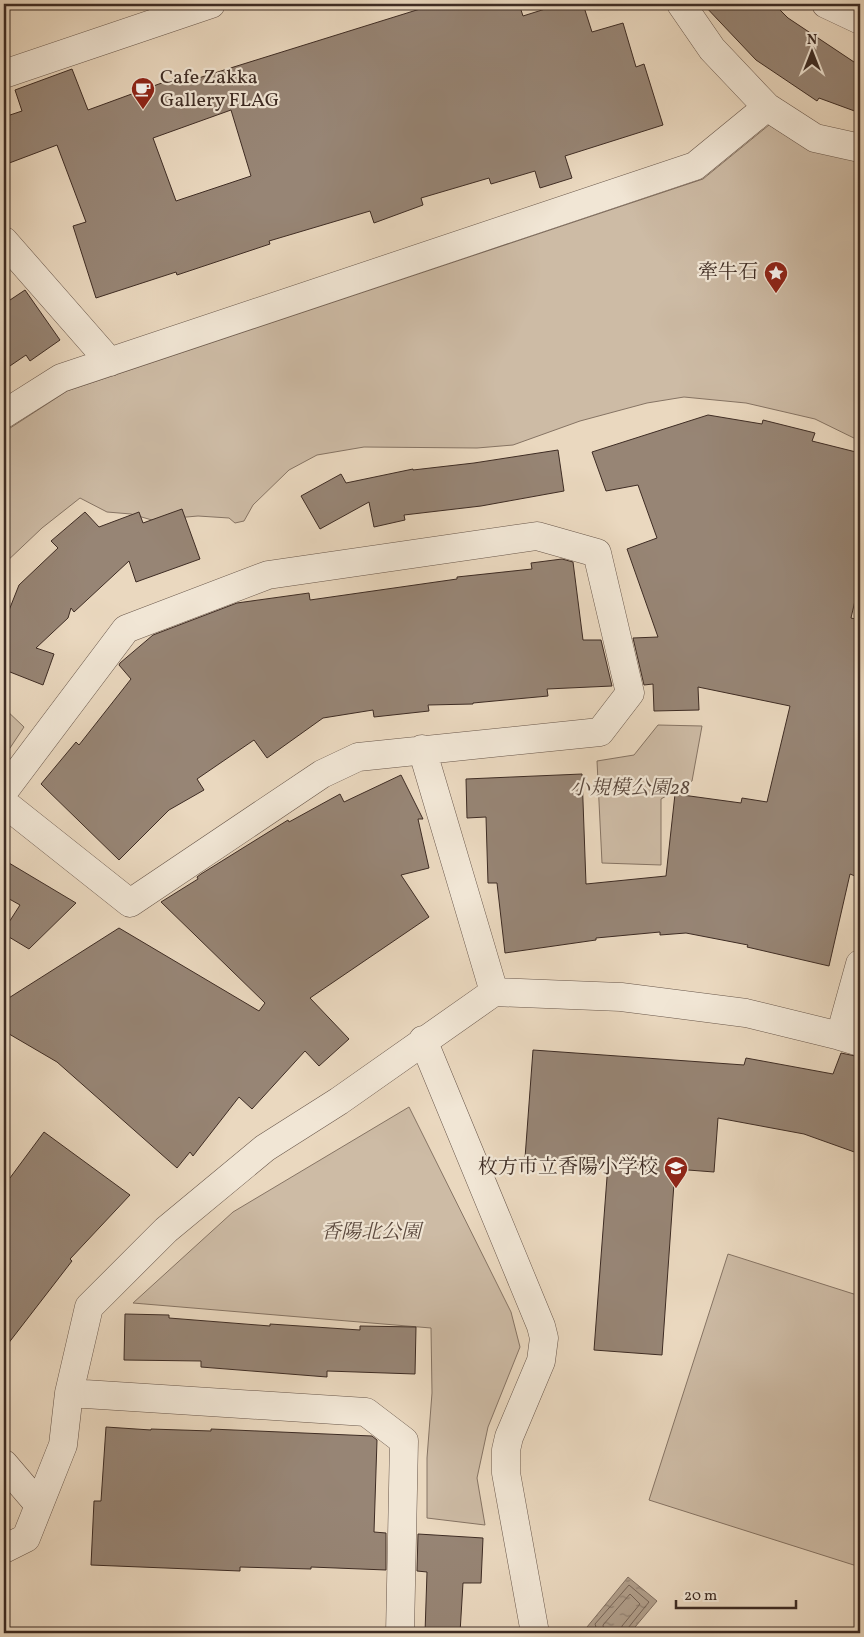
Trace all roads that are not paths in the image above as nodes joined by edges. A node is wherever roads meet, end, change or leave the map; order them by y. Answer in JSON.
{"nodes":[{"id":1,"x":211,"y":4,"type":"edge"},
{"id":2,"x":681,"y":4,"type":"edge"},
{"id":3,"x":826,"y":4,"type":"edge"},
{"id":4,"x":860,"y":20,"type":"edge"},
{"id":5,"x":4,"y":74,"type":"edge"},
{"id":6,"x":768,"y":107,"type":"junction"},
{"id":7,"x":860,"y":148,"type":"edge"},
{"id":8,"x":4,"y":241,"type":"edge"},
{"id":9,"x":110,"y":362,"type":"junction"},
{"id":10,"x":4,"y":414,"type":"edge"},
{"id":11,"x":422,"y":749,"type":"junction"},
{"id":12,"x":4,"y":791,"type":"edge"},
{"id":13,"x":4,"y":803,"type":"edge"},
{"id":14,"x":860,"y":964,"type":"edge"},
{"id":15,"x":494,"y":992,"type":"junction"},
{"id":16,"x":850,"y":1039,"type":"edge"},
{"id":17,"x":423,"y":1040,"type":"junction"},
{"id":18,"x":69,"y":1394,"type":"junction"},
{"id":19,"x":4,"y":1464,"type":"edge"},
{"id":20,"x":39,"y":1505,"type":"junction"},
{"id":21,"x":4,"y":1549,"type":"edge"},
{"id":22,"x":400,"y":1633,"type":"edge"},
{"id":23,"x":535,"y":1633,"type":"edge"}],
"edges":[{"from":1,"to":5,"type":"street"},
{"from":2,"to":6,"type":"street"},
{"from":3,"to":4,"type":"street"},
{"from":6,"to":7,"type":"street"},
{"from":6,"to":9,"type":"street"},
{"from":8,"to":9,"type":"street"},
{"from":9,"to":10,"type":"street"},
{"from":11,"to":12,"type":"street"},
{"from":11,"to":13,"type":"street"},
{"from":11,"to":15,"type":"street"},
{"from":14,"to":16,"type":"street"},
{"from":15,"to":16,"type":"street"},
{"from":15,"to":17,"type":"street"},
{"from":17,"to":18,"type":"street"},
{"from":17,"to":23,"type":"street"},
{"from":18,"to":20,"type":"street"},
{"from":18,"to":22,"type":"street"},
{"from":19,"to":20,"type":"street"},
{"from":20,"to":21,"type":"street"}]}
